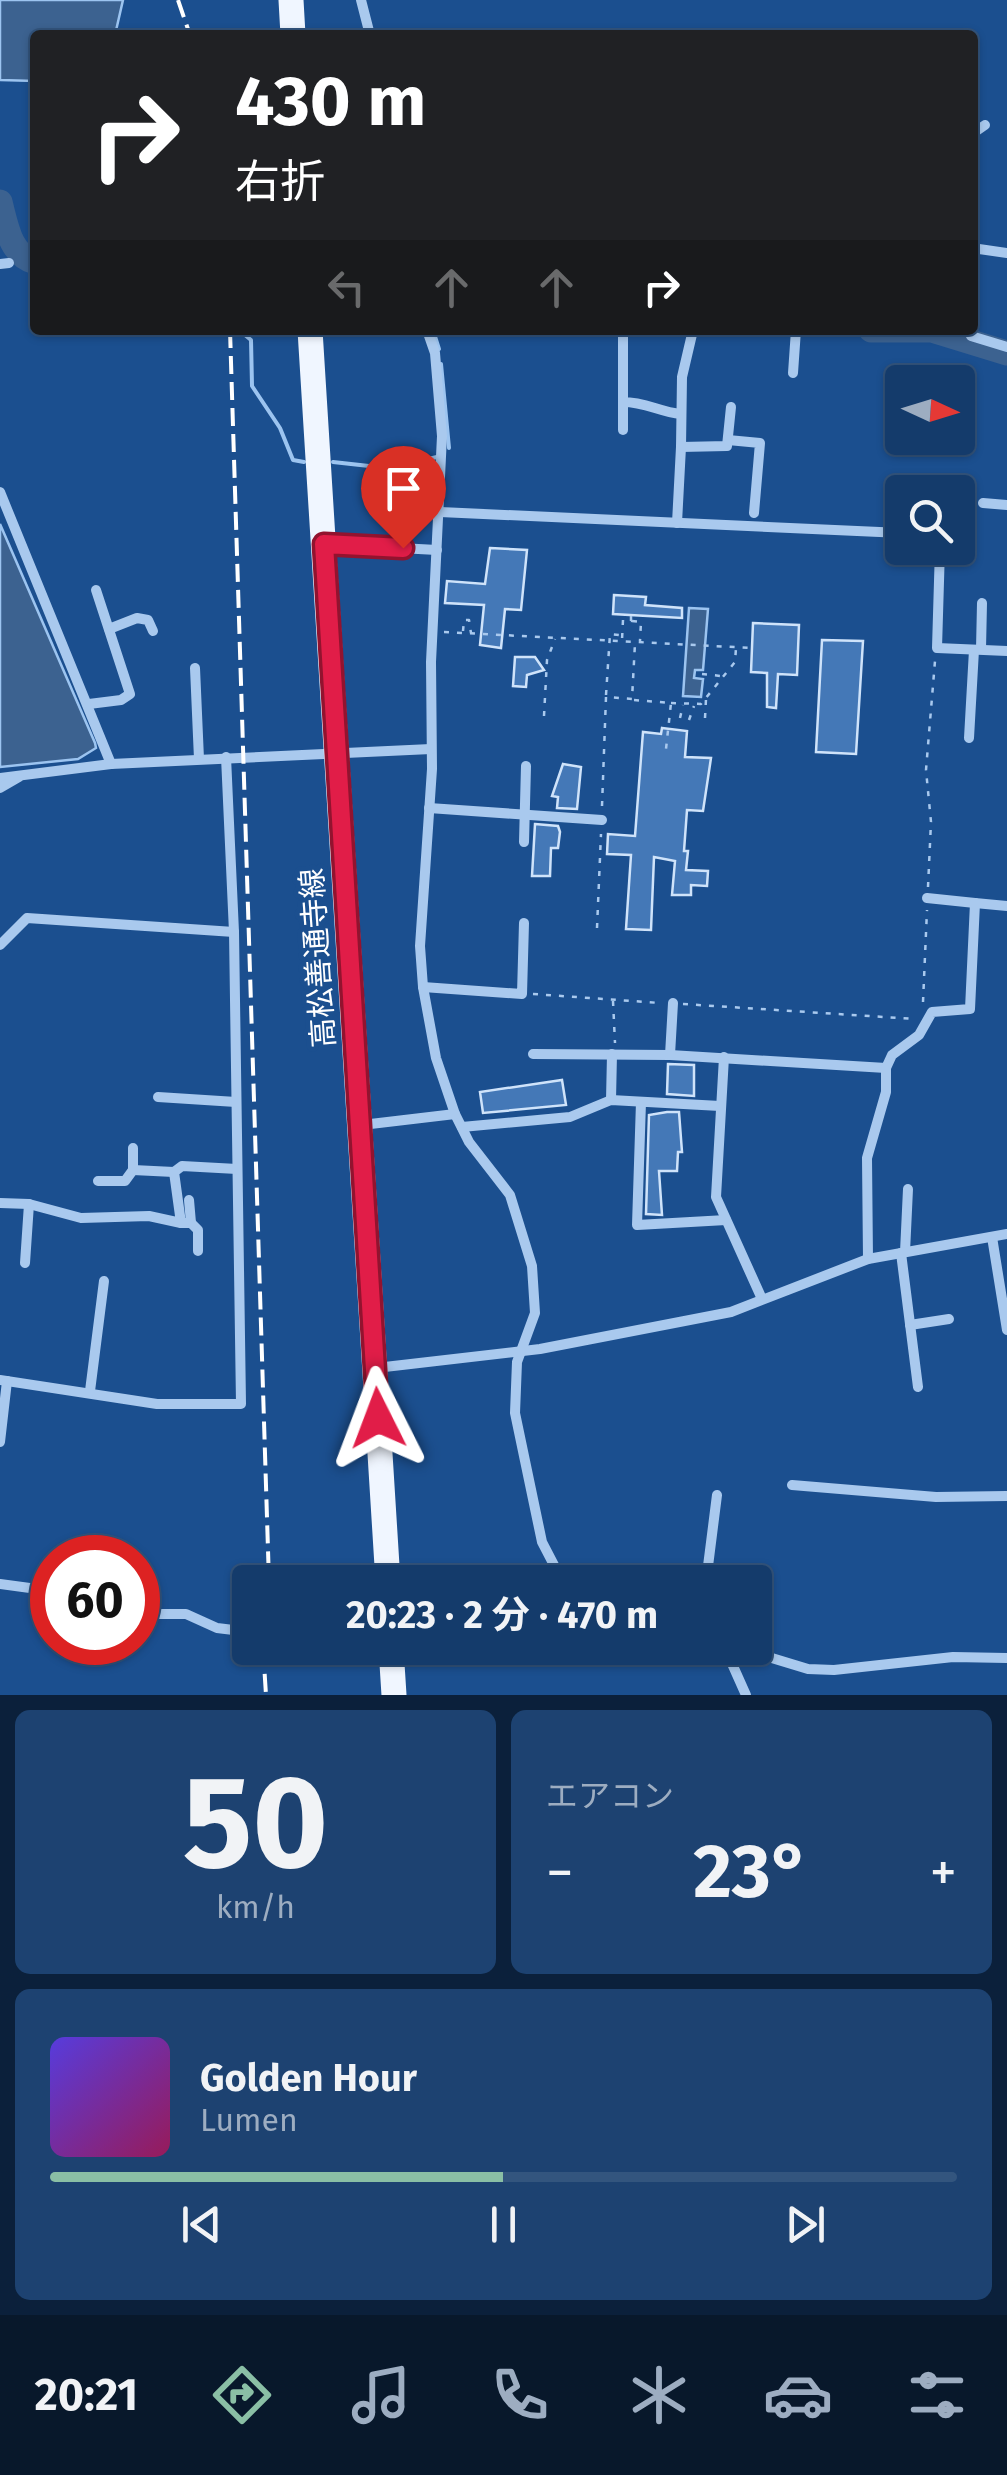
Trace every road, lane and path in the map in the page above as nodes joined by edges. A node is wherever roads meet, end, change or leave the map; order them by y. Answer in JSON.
{"nodes":[{"id":1,"x":291,"y":0,"type":"edge"},
{"id":2,"x":361,"y":0,"type":"edge"},
{"id":3,"x":293,"y":30,"type":"edge"},
{"id":4,"x":369,"y":30,"type":"edge"},
{"id":5,"x":985,"y":125,"type":"dead end"},
{"id":6,"x":978,"y":130,"type":"edge"},
{"id":7,"x":978,"y":249,"type":"edge"},
{"id":8,"x":1007,"y":253,"type":"edge"},
{"id":9,"x":310,"y":335,"type":"edge"},
{"id":10,"x":428,"y":335,"type":"edge"},
{"id":11,"x":623,"y":335,"type":"edge"},
{"id":12,"x":692,"y":335,"type":"edge"},
{"id":13,"x":796,"y":335,"type":"edge"},
{"id":14,"x":971,"y":336,"type":"dead end"},
{"id":15,"x":1007,"y":347,"type":"edge"},
{"id":16,"x":793,"y":373,"type":"dead end"},
{"id":17,"x":623,"y":402,"type":"junction"},
{"id":18,"x":730,"y":407,"type":"dead end"},
{"id":19,"x":682,"y":414,"type":"junction"},
{"id":20,"x":623,"y":430,"type":"dead end"},
{"id":21,"x":728,"y":440,"type":"junction"},
{"id":22,"x":680,"y":446,"type":"junction"},
{"id":23,"x":0,"y":492,"type":"edge"},
{"id":24,"x":983,"y":503,"type":"dead end"},
{"id":25,"x":1007,"y":505,"type":"edge"},
{"id":26,"x":440,"y":512,"type":"junction"},
{"id":27,"x":754,"y":513,"type":"dead end"},
{"id":28,"x":677,"y":522,"type":"junction"},
{"id":29,"x":885,"y":532,"type":"edge"},
{"id":30,"x":324,"y":544,"type":"junction"},
{"id":31,"x":438,"y":550,"type":"junction"},
{"id":32,"x":939,"y":565,"type":"edge"},
{"id":33,"x":96,"y":590,"type":"dead end"},
{"id":34,"x":982,"y":603,"type":"dead end"},
{"id":35,"x":108,"y":630,"type":"junction"},
{"id":36,"x":153,"y":631,"type":"dead end"},
{"id":37,"x":432,"y":631,"type":"junction"},
{"id":38,"x":463,"y":632,"type":"junction"},
{"id":39,"x":470,"y":633,"type":"junction"},
{"id":40,"x":556,"y":638,"type":"junction"},
{"id":41,"x":609,"y":640,"type":"junction"},
{"id":42,"x":622,"y":640,"type":"junction"},
{"id":43,"x":637,"y":642,"type":"junction"},
{"id":44,"x":720,"y":646,"type":"junction"},
{"id":45,"x":739,"y":647,"type":"junction"},
{"id":46,"x":750,"y":648,"type":"dead end"},
{"id":47,"x":937,"y":648,"type":"junction"},
{"id":48,"x":978,"y":650,"type":"junction"},
{"id":49,"x":1007,"y":651,"type":"edge"},
{"id":50,"x":720,"y":654,"type":"dead end"},
{"id":51,"x":195,"y":668,"type":"dead end"},
{"id":52,"x":702,"y":674,"type":"dead end"},
{"id":53,"x":722,"y":676,"type":"junction"},
{"id":54,"x":606,"y":697,"type":"junction"},
{"id":55,"x":706,"y":698,"type":"junction"},
{"id":56,"x":632,"y":700,"type":"junction"},
{"id":57,"x":671,"y":703,"type":"junction"},
{"id":58,"x":89,"y":704,"type":"junction"},
{"id":59,"x":684,"y":704,"type":"junction"},
{"id":60,"x":694,"y":704,"type":"junction"},
{"id":61,"x":544,"y":716,"type":"dead end"},
{"id":62,"x":680,"y":718,"type":"dead end"},
{"id":63,"x":705,"y":718,"type":"dead end"},
{"id":64,"x":689,"y":720,"type":"dead end"},
{"id":65,"x":969,"y":738,"type":"dead end"},
{"id":66,"x":666,"y":748,"type":"dead end"},
{"id":67,"x":431,"y":750,"type":"junction"},
{"id":68,"x":339,"y":754,"type":"junction"},
{"id":69,"x":226,"y":757,"type":"junction"},
{"id":70,"x":199,"y":759,"type":"junction"},
{"id":71,"x":110,"y":764,"type":"junction"},
{"id":72,"x":526,"y":766,"type":"dead end"},
{"id":73,"x":24,"y":774,"type":"junction"},
{"id":74,"x":0,"y":778,"type":"edge"},
{"id":75,"x":0,"y":788,"type":"edge"},
{"id":76,"x":429,"y":808,"type":"junction"},
{"id":77,"x":526,"y":814,"type":"junction"},
{"id":78,"x":602,"y":820,"type":"junction"},
{"id":79,"x":524,"y":842,"type":"dead end"},
{"id":80,"x":927,"y":898,"type":"junction"},
{"id":81,"x":974,"y":904,"type":"junction"},
{"id":82,"x":1007,"y":906,"type":"edge"},
{"id":83,"x":524,"y":924,"type":"dead end"},
{"id":84,"x":596,"y":928,"type":"dead end"},
{"id":85,"x":234,"y":932,"type":"junction"},
{"id":86,"x":0,"y":944,"type":"edge"},
{"id":87,"x":423,"y":987,"type":"junction"},
{"id":88,"x":522,"y":994,"type":"junction"},
{"id":89,"x":613,"y":1000,"type":"junction"},
{"id":90,"x":674,"y":1004,"type":"junction"},
{"id":91,"x":930,"y":1017,"type":"junction"},
{"id":92,"x":533,"y":1054,"type":"dead end"},
{"id":93,"x":612,"y":1054,"type":"junction"},
{"id":94,"x":670,"y":1055,"type":"junction"},
{"id":95,"x":724,"y":1058,"type":"junction"},
{"id":96,"x":886,"y":1068,"type":"junction"},
{"id":97,"x":158,"y":1096,"type":"dead end"},
{"id":98,"x":610,"y":1100,"type":"junction"},
{"id":99,"x":236,"y":1102,"type":"junction"},
{"id":100,"x":641,"y":1102,"type":"junction"},
{"id":101,"x":720,"y":1106,"type":"junction"},
{"id":102,"x":456,"y":1114,"type":"junction"},
{"id":103,"x":361,"y":1126,"type":"junction"},
{"id":104,"x":462,"y":1127,"type":"junction"},
{"id":105,"x":132,"y":1148,"type":"dead end"},
{"id":106,"x":237,"y":1169,"type":"junction"},
{"id":107,"x":133,"y":1170,"type":"junction"},
{"id":108,"x":174,"y":1172,"type":"junction"},
{"id":109,"x":98,"y":1180,"type":"dead end"},
{"id":110,"x":908,"y":1188,"type":"dead end"},
{"id":111,"x":189,"y":1200,"type":"dead end"},
{"id":112,"x":0,"y":1203,"type":"edge"},
{"id":113,"x":28,"y":1204,"type":"junction"},
{"id":114,"x":726,"y":1220,"type":"junction"},
{"id":115,"x":186,"y":1223,"type":"junction"},
{"id":116,"x":1007,"y":1234,"type":"edge"},
{"id":117,"x":992,"y":1237,"type":"junction"},
{"id":118,"x":198,"y":1252,"type":"dead end"},
{"id":119,"x":903,"y":1252,"type":"junction"},
{"id":120,"x":868,"y":1259,"type":"junction"},
{"id":121,"x":25,"y":1264,"type":"dead end"},
{"id":122,"x":104,"y":1281,"type":"dead end"},
{"id":123,"x":762,"y":1299,"type":"junction"},
{"id":124,"x":949,"y":1318,"type":"dead end"},
{"id":125,"x":910,"y":1324,"type":"junction"},
{"id":126,"x":1007,"y":1330,"type":"edge"},
{"id":127,"x":521,"y":1350,"type":"junction"},
{"id":128,"x":376,"y":1368,"type":"junction"},
{"id":129,"x":3,"y":1381,"type":"edge"},
{"id":130,"x":918,"y":1387,"type":"dead end"},
{"id":131,"x":90,"y":1390,"type":"junction"},
{"id":132,"x":0,"y":1442,"type":"edge"},
{"id":133,"x":792,"y":1484,"type":"dead end"},
{"id":134,"x":717,"y":1495,"type":"dead end"},
{"id":135,"x":1007,"y":1496,"type":"edge"},
{"id":136,"x":387,"y":1565,"type":"edge"},
{"id":137,"x":554,"y":1565,"type":"edge"},
{"id":138,"x":708,"y":1565,"type":"edge"},
{"id":139,"x":0,"y":1584,"type":"edge"},
{"id":140,"x":30,"y":1588,"type":"edge"},
{"id":141,"x":160,"y":1614,"type":"edge"},
{"id":142,"x":232,"y":1630,"type":"edge"},
{"id":143,"x":772,"y":1658,"type":"edge"},
{"id":144,"x":1007,"y":1658,"type":"edge"},
{"id":145,"x":392,"y":1665,"type":"edge"},
{"id":146,"x":736,"y":1665,"type":"edge"},
{"id":147,"x":394,"y":1695,"type":"edge"},
{"id":148,"x":746,"y":1695,"type":"edge"}],
"edges":[{"from":1,"to":3,"type":"main road"},
{"from":2,"to":4,"type":"street"},
{"from":5,"to":6,"type":"street"},
{"from":7,"to":8,"type":"street"},
{"from":9,"to":30,"type":"main road","name":"高松善通寺線"},
{"from":10,"to":26,"type":"street"},
{"from":11,"to":17,"type":"street"},
{"from":12,"to":19,"type":"street"},
{"from":13,"to":16,"type":"street"},
{"from":14,"to":15,"type":"street"},
{"from":17,"to":19,"type":"street"},
{"from":17,"to":20,"type":"street"},
{"from":18,"to":21,"type":"street"},
{"from":19,"to":22,"type":"street"},
{"from":21,"to":22,"type":"street"},
{"from":21,"to":27,"type":"street"},
{"from":22,"to":28,"type":"street"},
{"from":23,"to":58,"type":"street"},
{"from":24,"to":25,"type":"street"},
{"from":26,"to":28,"type":"street"},
{"from":26,"to":31,"type":"street"},
{"from":28,"to":29,"type":"street"},
{"from":30,"to":31,"type":"street"},
{"from":30,"to":68,"type":"main road","name":"高松善通寺線"},
{"from":31,"to":37,"type":"street"},
{"from":32,"to":47,"type":"street"},
{"from":33,"to":35,"type":"street"},
{"from":34,"to":48,"type":"street"},
{"from":35,"to":36,"type":"street"},
{"from":35,"to":58,"type":"street"},
{"from":37,"to":38,"type":"path"},
{"from":37,"to":67,"type":"street"},
{"from":38,"to":39,"type":"path"},
{"from":38,"to":39,"type":"path"},
{"from":39,"to":40,"type":"path"},
{"from":40,"to":41,"type":"path"},
{"from":40,"to":61,"type":"path"},
{"from":41,"to":42,"type":"path"},
{"from":41,"to":54,"type":"path"},
{"from":42,"to":43,"type":"path"},
{"from":42,"to":43,"type":"path"},
{"from":43,"to":44,"type":"path"},
{"from":43,"to":56,"type":"path"},
{"from":44,"to":45,"type":"path"},
{"from":44,"to":50,"type":"path"},
{"from":45,"to":46,"type":"path"},
{"from":45,"to":53,"type":"path"},
{"from":47,"to":48,"type":"street"},
{"from":47,"to":80,"type":"path"},
{"from":48,"to":49,"type":"street"},
{"from":48,"to":65,"type":"street"},
{"from":51,"to":70,"type":"street"},
{"from":52,"to":53,"type":"path"},
{"from":53,"to":55,"type":"path"},
{"from":54,"to":56,"type":"path"},
{"from":54,"to":78,"type":"path"},
{"from":55,"to":60,"type":"path"},
{"from":55,"to":63,"type":"path"},
{"from":56,"to":57,"type":"path"},
{"from":57,"to":59,"type":"path"},
{"from":57,"to":66,"type":"path"},
{"from":58,"to":71,"type":"street"},
{"from":59,"to":60,"type":"path"},
{"from":59,"to":62,"type":"path"},
{"from":60,"to":64,"type":"path"},
{"from":67,"to":68,"type":"street"},
{"from":67,"to":76,"type":"street"},
{"from":68,"to":69,"type":"street"},
{"from":68,"to":103,"type":"main road","name":"高松善通寺線"},
{"from":69,"to":70,"type":"street"},
{"from":69,"to":85,"type":"street"},
{"from":70,"to":71,"type":"street"},
{"from":71,"to":73,"type":"street"},
{"from":72,"to":77,"type":"street"},
{"from":73,"to":74,"type":"street"},
{"from":73,"to":75,"type":"street"},
{"from":76,"to":77,"type":"street"},
{"from":76,"to":87,"type":"street"},
{"from":77,"to":78,"type":"street"},
{"from":77,"to":79,"type":"street"},
{"from":78,"to":84,"type":"path"},
{"from":80,"to":81,"type":"street"},
{"from":80,"to":91,"type":"path"},
{"from":81,"to":82,"type":"street"},
{"from":81,"to":91,"type":"street"},
{"from":83,"to":88,"type":"street"},
{"from":85,"to":86,"type":"street"},
{"from":85,"to":99,"type":"street"},
{"from":87,"to":88,"type":"street"},
{"from":87,"to":102,"type":"street"},
{"from":88,"to":89,"type":"path"},
{"from":89,"to":90,"type":"path"},
{"from":89,"to":93,"type":"path"},
{"from":90,"to":91,"type":"path"},
{"from":90,"to":94,"type":"street"},
{"from":91,"to":96,"type":"street"},
{"from":92,"to":93,"type":"street"},
{"from":93,"to":94,"type":"street"},
{"from":93,"to":98,"type":"street"},
{"from":94,"to":95,"type":"street"},
{"from":95,"to":96,"type":"street"},
{"from":95,"to":101,"type":"street"},
{"from":96,"to":120,"type":"street"},
{"from":97,"to":99,"type":"street"},
{"from":98,"to":100,"type":"street"},
{"from":98,"to":104,"type":"street"},
{"from":99,"to":106,"type":"street"},
{"from":100,"to":101,"type":"street"},
{"from":100,"to":114,"type":"street"},
{"from":101,"to":114,"type":"street"},
{"from":102,"to":103,"type":"street"},
{"from":102,"to":104,"type":"street"},
{"from":103,"to":128,"type":"main road","name":"高松善通寺線"},
{"from":104,"to":127,"type":"street"},
{"from":105,"to":107,"type":"street"},
{"from":106,"to":108,"type":"street"},
{"from":106,"to":131,"type":"street"},
{"from":107,"to":108,"type":"street"},
{"from":107,"to":109,"type":"street"},
{"from":108,"to":115,"type":"street"},
{"from":110,"to":119,"type":"street"},
{"from":111,"to":115,"type":"street"},
{"from":112,"to":113,"type":"street"},
{"from":113,"to":115,"type":"street"},
{"from":113,"to":121,"type":"street"},
{"from":114,"to":123,"type":"street"},
{"from":115,"to":118,"type":"street"},
{"from":116,"to":117,"type":"street"},
{"from":117,"to":119,"type":"street"},
{"from":117,"to":126,"type":"street"},
{"from":119,"to":120,"type":"street"},
{"from":119,"to":125,"type":"street"},
{"from":120,"to":123,"type":"street"},
{"from":122,"to":131,"type":"street"},
{"from":123,"to":127,"type":"street"},
{"from":124,"to":125,"type":"street"},
{"from":125,"to":130,"type":"street"},
{"from":127,"to":128,"type":"street"},
{"from":127,"to":137,"type":"street"},
{"from":128,"to":136,"type":"main road","name":"高松善通寺線"},
{"from":129,"to":131,"type":"street"},
{"from":129,"to":132,"type":"street"},
{"from":133,"to":135,"type":"street"},
{"from":134,"to":138,"type":"street"},
{"from":139,"to":140,"type":"street"},
{"from":141,"to":142,"type":"street"},
{"from":143,"to":144,"type":"street"},
{"from":145,"to":147,"type":"main road"},
{"from":146,"to":148,"type":"street"}]}
